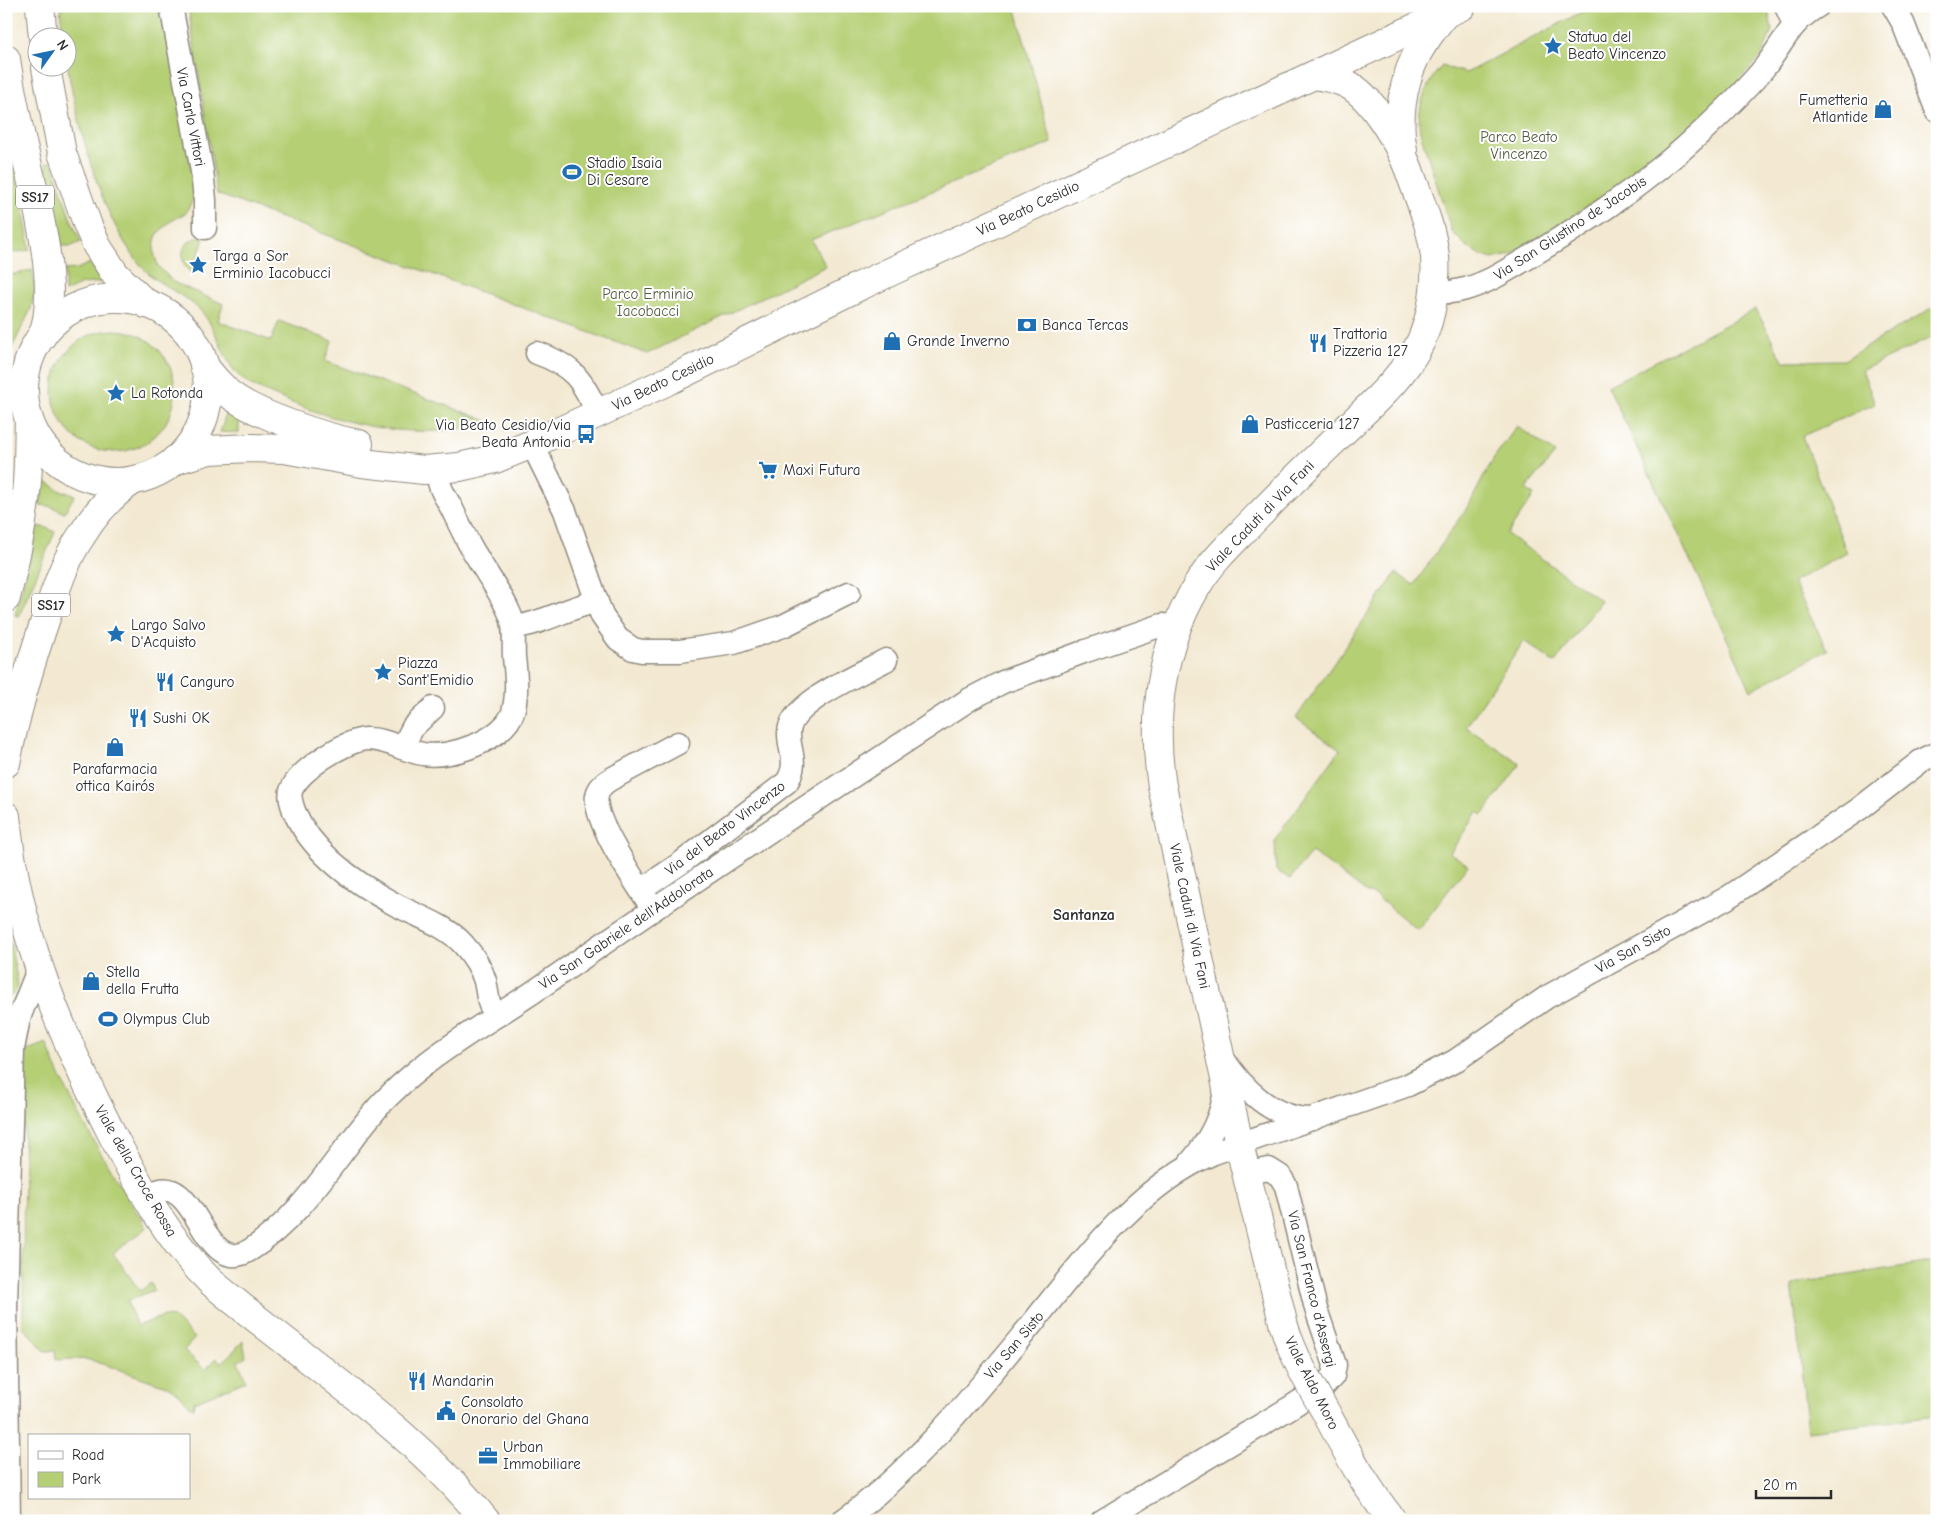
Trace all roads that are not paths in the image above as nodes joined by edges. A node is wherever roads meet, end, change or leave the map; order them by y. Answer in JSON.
{"nodes":[{"id":1,"x":40,"y":6,"type":"edge"},
{"id":2,"x":171,"y":6,"type":"edge"},
{"id":3,"x":1818,"y":6,"type":"edge"},
{"id":4,"x":1893,"y":6,"type":"edge"},
{"id":5,"x":1453,"y":11,"type":"edge"},
{"id":6,"x":1790,"y":16,"type":"edge"},
{"id":7,"x":41,"y":28,"type":"edge"},
{"id":8,"x":6,"y":59,"type":"edge"},
{"id":9,"x":1314,"y":75,"type":"junction"},
{"id":10,"x":48,"y":78,"type":"edge"},
{"id":11,"x":1931,"y":79,"type":"edge"},
{"id":12,"x":1937,"y":111,"type":"edge"},
{"id":13,"x":1404,"y":159,"type":"junction"},
{"id":14,"x":205,"y":228,"type":"dead end"},
{"id":15,"x":1433,"y":292,"type":"junction"},
{"id":16,"x":146,"y":304,"type":"junction"},
{"id":17,"x":42,"y":336,"type":"junction"},
{"id":18,"x":537,"y":353,"type":"dead end"},
{"id":19,"x":204,"y":366,"type":"junction"},
{"id":20,"x":598,"y":414,"type":"junction"},
{"id":21,"x":29,"y":418,"type":"junction"},
{"id":22,"x":532,"y":444,"type":"junction"},
{"id":23,"x":175,"y":460,"type":"junction"},
{"id":24,"x":437,"y":470,"type":"junction"},
{"id":25,"x":134,"y":480,"type":"junction"},
{"id":26,"x":849,"y":592,"type":"dead end"},
{"id":27,"x":6,"y":598,"type":"edge"},
{"id":28,"x":596,"y":602,"type":"junction"},
{"id":29,"x":514,"y":627,"type":"junction"},
{"id":30,"x":1178,"y":627,"type":"junction"},
{"id":31,"x":886,"y":660,"type":"dead end"},
{"id":32,"x":433,"y":708,"type":"dead end"},
{"id":33,"x":678,"y":743,"type":"dead end"},
{"id":34,"x":402,"y":748,"type":"junction"},
{"id":35,"x":1937,"y":753,"type":"edge"},
{"id":36,"x":7,"y":762,"type":"edge"},
{"id":37,"x":6,"y":816,"type":"edge"},
{"id":38,"x":647,"y":899,"type":"junction"},
{"id":39,"x":39,"y":966,"type":"junction"},
{"id":40,"x":496,"y":1016,"type":"junction"},
{"id":41,"x":1222,"y":1066,"type":"junction"},
{"id":42,"x":1314,"y":1118,"type":"junction"},
{"id":43,"x":1239,"y":1144,"type":"junction"},
{"id":44,"x":1185,"y":1168,"type":"junction"},
{"id":45,"x":1247,"y":1173,"type":"junction"},
{"id":46,"x":147,"y":1196,"type":"junction"},
{"id":47,"x":9,"y":1521,"type":"edge"},
{"id":48,"x":486,"y":1521,"type":"edge"},
{"id":49,"x":842,"y":1521,"type":"edge"},
{"id":50,"x":1102,"y":1521,"type":"edge"},
{"id":51,"x":1393,"y":1521,"type":"edge"}],
"edges":[{"from":1,"to":7,"type":"main road"},
{"from":2,"to":14,"type":"street","name":"Via Carlo Vittori"},
{"from":3,"to":6,"type":"street","name":"Via San Giustino de Jacobis"},
{"from":4,"to":11,"type":"street"},
{"from":5,"to":9,"type":"main road","name":"Via Beato Cesidio"},
{"from":5,"to":13,"type":"main road","name":"Viale Caduti di Via Fani"},
{"from":6,"to":15,"type":"street","name":"Via San Giustino de Jacobis"},
{"from":8,"to":17,"type":"main road","number":"SS17"},
{"from":9,"to":13,"type":"main road","name":"Viale Caduti di Via Fani"},
{"from":9,"to":20,"type":"main road","name":"Via Beato Cesidio"},
{"from":10,"to":16,"type":"main road","number":"SS17"},
{"from":11,"to":12,"type":"street"},
{"from":13,"to":15,"type":"main road","name":"Viale Caduti di Via Fani"},
{"from":15,"to":30,"type":"main road","name":"Viale Caduti di Via Fani"},
{"from":16,"to":17,"type":"main road","number":"SS17"},
{"from":16,"to":19,"type":"main road","number":"SS17"},
{"from":17,"to":21,"type":"main road","number":"SS17"},
{"from":18,"to":20,"type":"street"},
{"from":19,"to":20,"type":"main road","name":"Via Beato Cesidio"},
{"from":19,"to":23,"type":"main road","number":"SS17"},
{"from":20,"to":22,"type":"main road","name":"Via Beato Cesidio"},
{"from":21,"to":25,"type":"main road","number":"SS17"},
{"from":21,"to":27,"type":"main road","number":"SS17"},
{"from":22,"to":24,"type":"main road","name":"Via Beato Cesidio"},
{"from":22,"to":28,"type":"street"},
{"from":23,"to":24,"type":"main road","name":"Via Beato Cesidio"},
{"from":23,"to":25,"type":"main road","number":"SS17"},
{"from":24,"to":29,"type":"street"},
{"from":25,"to":36,"type":"main road","number":"SS17"},
{"from":26,"to":28,"type":"street"},
{"from":28,"to":29,"type":"street"},
{"from":29,"to":34,"type":"street"},
{"from":30,"to":38,"type":"street","name":"Via San Gabriele dell'Addolorata"},
{"from":30,"to":41,"type":"main road","name":"Viale Caduti di Via Fani"},
{"from":31,"to":38,"type":"street","name":"Via del Beato Vincenzo"},
{"from":32,"to":34,"type":"street"},
{"from":33,"to":38,"type":"street"},
{"from":34,"to":40,"type":"street"},
{"from":35,"to":42,"type":"street","name":"Via San Sisto"},
{"from":37,"to":39,"type":"main road","name":"Viale della Croce Rossa"},
{"from":38,"to":40,"type":"street","name":"Via San Gabriele dell'Addolorata"},
{"from":39,"to":46,"type":"main road","name":"Viale della Croce Rossa"},
{"from":39,"to":47,"type":"street"},
{"from":40,"to":46,"type":"street","name":"Via San Gabriele dell'Addolorata"},
{"from":41,"to":42,"type":"street","name":"Via San Sisto"},
{"from":41,"to":43,"type":"main road","name":"Viale Caduti di Via Fani"},
{"from":41,"to":44,"type":"street","name":"Via San Sisto"},
{"from":42,"to":43,"type":"street","name":"Via San Sisto"},
{"from":43,"to":44,"type":"street","name":"Via San Sisto"},
{"from":43,"to":45,"type":"main road","name":"Viale Aldo Moro"},
{"from":44,"to":49,"type":"street","name":"Via San Sisto"},
{"from":45,"to":50,"type":"street","name":"Via San Franco d'Assergi"},
{"from":45,"to":51,"type":"main road","name":"Viale Aldo Moro","bridge":true},
{"from":46,"to":48,"type":"main road","name":"Viale della Croce Rossa"}]}
